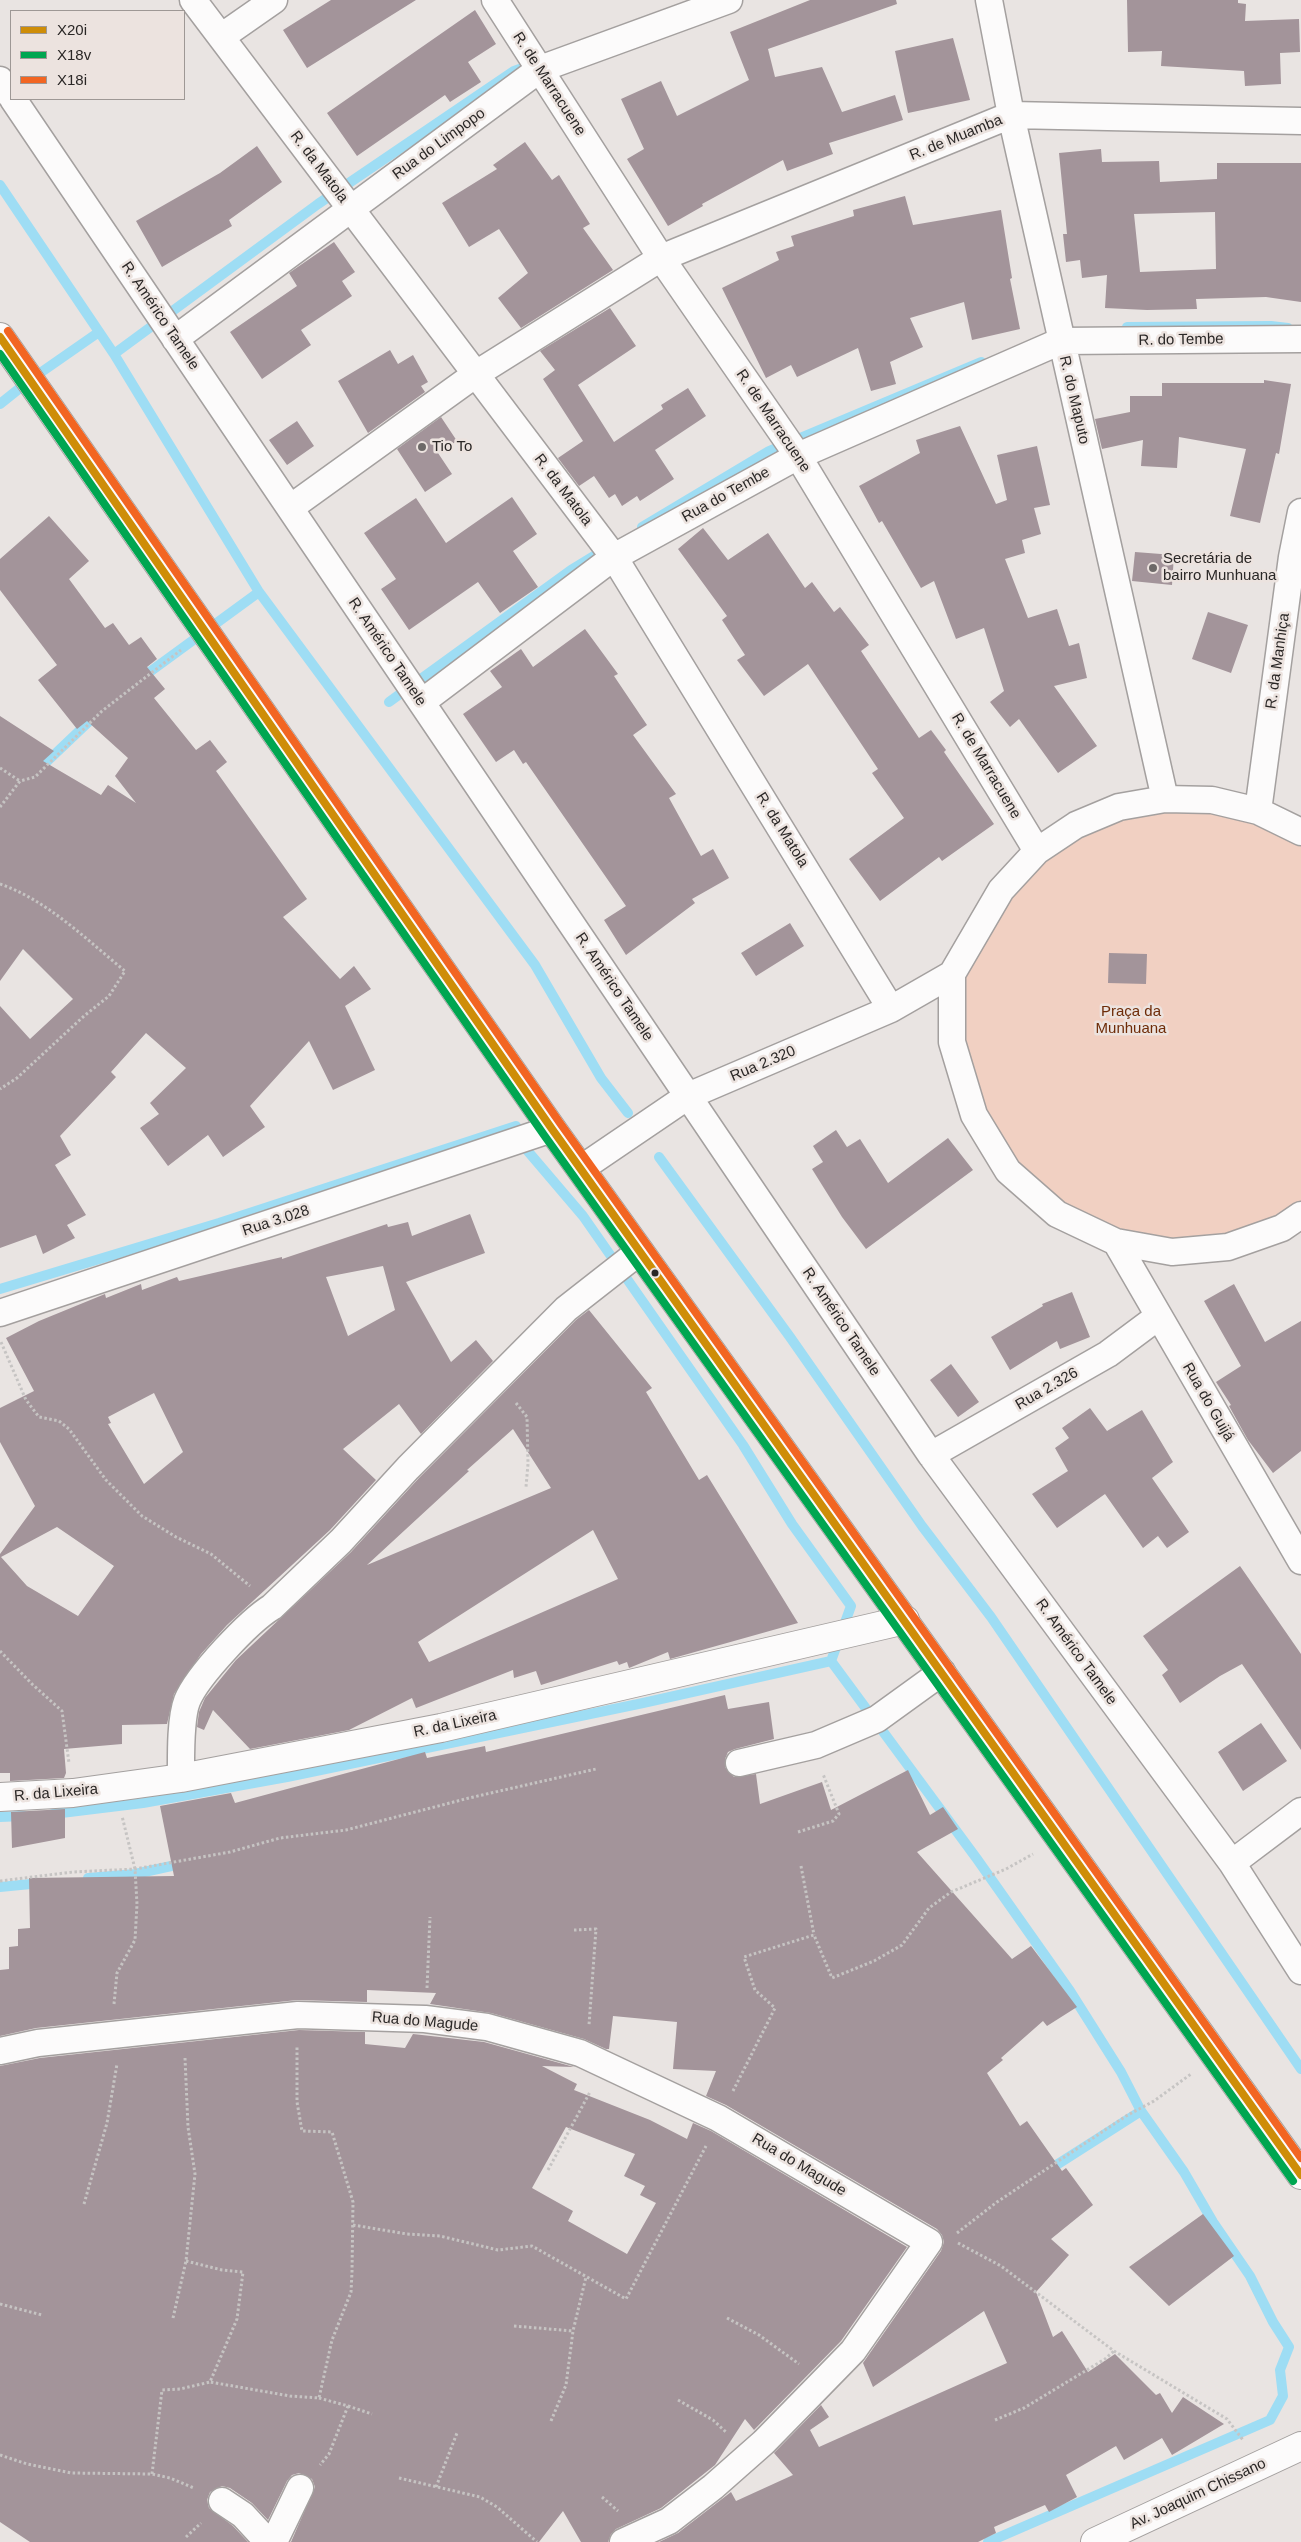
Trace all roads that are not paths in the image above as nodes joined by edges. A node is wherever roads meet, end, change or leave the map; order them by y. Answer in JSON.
{"nodes":[{"id":1,"x":192,"y":0,"type":"edge"},
{"id":2,"x":274,"y":0,"type":"edge"},
{"id":3,"x":495,"y":0,"type":"edge"},
{"id":4,"x":729,"y":0,"type":"edge"},
{"id":5,"x":989,"y":0,"type":"edge"},
{"id":6,"x":221,"y":37,"type":"junction"},
{"id":7,"x":540,"y":69,"type":"junction"},
{"id":8,"x":0,"y":80,"type":"edge"},
{"id":9,"x":10,"y":95,"type":"edge"},
{"id":10,"x":13,"y":100,"type":"edge"},
{"id":11,"x":1011,"y":115,"type":"junction"},
{"id":12,"x":1301,"y":121,"type":"edge"},
{"id":13,"x":350,"y":209,"type":"junction"},
{"id":14,"x":661,"y":258,"type":"junction"},
{"id":15,"x":0,"y":337,"type":"edge"},
{"id":16,"x":175,"y":339,"type":"junction"},
{"id":17,"x":1301,"y":339,"type":"edge"},
{"id":18,"x":1061,"y":341,"type":"junction"},
{"id":19,"x":476,"y":374,"type":"junction"},
{"id":20,"x":798,"y":456,"type":"junction"},
{"id":21,"x":290,"y":508,"type":"junction"},
{"id":22,"x":1301,"y":512,"type":"edge"},
{"id":23,"x":614,"y":556,"type":"junction"},
{"id":24,"x":1296,"y":558,"type":"edge"},
{"id":25,"x":422,"y":702,"type":"junction"},
{"id":26,"x":1165,"y":799,"type":"junction"},
{"id":27,"x":1258,"y":811,"type":"junction"},
{"id":28,"x":1301,"y":832,"type":"edge"},
{"id":29,"x":1037,"y":851,"type":"junction"},
{"id":30,"x":952,"y":974,"type":"junction"},
{"id":31,"x":891,"y":1009,"type":"junction"},
{"id":32,"x":688,"y":1096,"type":"junction"},
{"id":33,"x":552,"y":1129,"type":"junction"},
{"id":34,"x":582,"y":1168,"type":"junction"},
{"id":35,"x":1301,"y":1216,"type":"edge"},
{"id":36,"x":1116,"y":1242,"type":"junction"},
{"id":37,"x":641,"y":1253,"type":"junction"},
{"id":38,"x":0,"y":1313,"type":"edge"},
{"id":39,"x":1159,"y":1316,"type":"junction"},
{"id":40,"x":931,"y":1455,"type":"junction"},
{"id":41,"x":1301,"y":1562,"type":"edge"},
{"id":42,"x":905,"y":1620,"type":"junction"},
{"id":43,"x":942,"y":1672,"type":"junction"},
{"id":44,"x":739,"y":1763,"type":"dead end"},
{"id":45,"x":181,"y":1778,"type":"junction"},
{"id":46,"x":0,"y":1797,"type":"edge"},
{"id":47,"x":1301,"y":1811,"type":"edge"},
{"id":48,"x":1232,"y":1863,"type":"junction"},
{"id":49,"x":1294,"y":1943,"type":"edge"},
{"id":50,"x":1301,"y":1972,"type":"edge"},
{"id":51,"x":0,"y":2050,"type":"edge"},
{"id":52,"x":1301,"y":2175,"type":"edge"},
{"id":53,"x":1301,"y":2446,"type":"edge"},
{"id":54,"x":300,"y":2488,"type":"road end"},
{"id":55,"x":222,"y":2501,"type":"road end"},
{"id":56,"x":268,"y":2542,"type":"edge"},
{"id":57,"x":274,"y":2542,"type":"edge"},
{"id":58,"x":623,"y":2542,"type":"edge"},
{"id":59,"x":1095,"y":2542,"type":"edge"}],
"edges":[{"from":1,"to":6,"type":"street","name":"R. da Matola"},
{"from":2,"to":6,"type":"street"},
{"from":3,"to":7,"type":"street","name":"R. de Marracuene"},
{"from":4,"to":7,"type":"street","name":"Rua do Limpopo"},
{"from":5,"to":11,"type":"street","name":"R. do Maputo"},
{"from":6,"to":13,"type":"street","name":"R. da Matola"},
{"from":7,"to":13,"type":"street","name":"Rua do Limpopo"},
{"from":7,"to":14,"type":"street","name":"R. de Marracuene"},
{"from":8,"to":9,"type":"street","name":"R. Américo Tamele"},
{"from":10,"to":16,"type":"street","name":"R. Américo Tamele"},
{"from":11,"to":12,"type":"street","name":"R. de Muamba"},
{"from":11,"to":14,"type":"street","name":"R. de Muamba"},
{"from":11,"to":18,"type":"street","name":"R. do Maputo"},
{"from":13,"to":16,"type":"street","name":"Rua do Limpopo"},
{"from":13,"to":19,"type":"street","name":"R. da Matola"},
{"from":14,"to":19,"type":"street","name":"R. de Muamba"},
{"from":14,"to":20,"type":"street","name":"R. de Marracuene"},
{"from":15,"to":33,"type":"main road"},
{"from":16,"to":21,"type":"street","name":"R. Américo Tamele"},
{"from":17,"to":18,"type":"street","name":"R. do Tembe"},
{"from":18,"to":20,"type":"street","name":"Rua do Tembe"},
{"from":18,"to":26,"type":"street","name":"R. do Maputo"},
{"from":19,"to":21,"type":"street","name":"R. de Muamba"},
{"from":19,"to":23,"type":"street","name":"R. da Matola"},
{"from":20,"to":23,"type":"street","name":"Rua do Tembe"},
{"from":20,"to":29,"type":"street","name":"R. de Marracuene"},
{"from":21,"to":25,"type":"street","name":"R. Américo Tamele"},
{"from":22,"to":24,"type":"street","name":"R. da Manhiça"},
{"from":23,"to":25,"type":"street","name":"Rua do Tembe"},
{"from":23,"to":31,"type":"street","name":"R. da Matola"},
{"from":24,"to":27,"type":"street","name":"R. da Manhiça"},
{"from":25,"to":32,"type":"street","name":"R. Américo Tamele"},
{"from":26,"to":27,"type":"street"},
{"from":26,"to":29,"type":"street"},
{"from":27,"to":28,"type":"street"},
{"from":29,"to":30,"type":"street"},
{"from":30,"to":31,"type":"street","name":"Rua 2.320"},
{"from":30,"to":36,"type":"street"},
{"from":31,"to":32,"type":"street","name":"Rua 2.320"},
{"from":32,"to":34,"type":"street","name":"Rua 2.320"},
{"from":32,"to":40,"type":"street","name":"R. Américo Tamele"},
{"from":33,"to":34,"type":"main road"},
{"from":33,"to":38,"type":"street","name":"Rua 3.028"},
{"from":34,"to":37,"type":"main road"},
{"from":35,"to":36,"type":"street"},
{"from":36,"to":39,"type":"street","name":"Rua do Guijá"},
{"from":37,"to":42,"type":"main road"},
{"from":37,"to":45,"type":"street"},
{"from":39,"to":40,"type":"street","name":"Rua 2.326"},
{"from":39,"to":41,"type":"street","name":"Rua do Guijá"},
{"from":40,"to":48,"type":"street","name":"R. Américo Tamele"},
{"from":42,"to":43,"type":"main road"},
{"from":42,"to":45,"type":"main road","name":"R. da Lixeira"},
{"from":43,"to":44,"type":"street"},
{"from":43,"to":52,"type":"main road"},
{"from":45,"to":46,"type":"main road","name":"R. da Lixeira"},
{"from":47,"to":48,"type":"street"},
{"from":48,"to":49,"type":"street","name":"R. Américo Tamele"},
{"from":49,"to":50,"type":"street","name":"R. Américo Tamele"},
{"from":51,"to":58,"type":"street","name":"Rua do Magude"},
{"from":53,"to":59,"type":"main road","name":"Av. Joaquim Chissano"},
{"from":54,"to":57,"type":"street"},
{"from":55,"to":56,"type":"street"}]}
